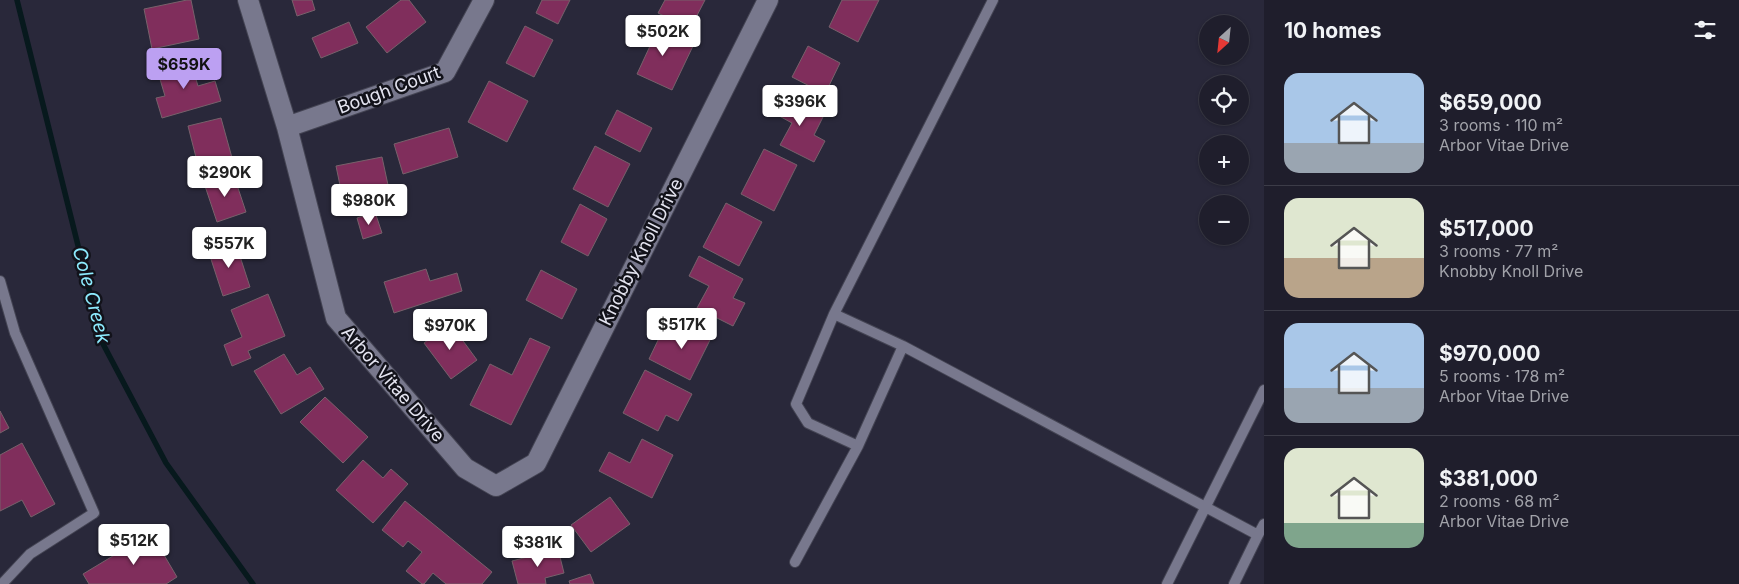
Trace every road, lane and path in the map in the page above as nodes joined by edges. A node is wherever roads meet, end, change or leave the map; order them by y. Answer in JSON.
{"nodes":[{"id":1,"x":248,"y":0,"type":"edge"},
{"id":2,"x":484,"y":0,"type":"edge"},
{"id":3,"x":768,"y":0,"type":"edge"},
{"id":4,"x":993,"y":0,"type":"edge"},
{"id":5,"x":287,"y":126,"type":"junction"},
{"id":6,"x":0,"y":281,"type":"edge"},
{"id":7,"x":834,"y":314,"type":"junction"},
{"id":8,"x":903,"y":346,"type":"junction"},
{"id":9,"x":1264,"y":390,"type":"edge"},
{"id":10,"x":858,"y":446,"type":"junction"},
{"id":11,"x":496,"y":486,"type":"joint"},
{"id":12,"x":1206,"y":507,"type":"junction"},
{"id":13,"x":1264,"y":524,"type":"edge"},
{"id":14,"x":1258,"y":535,"type":"junction"},
{"id":15,"x":796,"y":562,"type":"dead end"},
{"id":16,"x":2,"y":584,"type":"edge"},
{"id":17,"x":1167,"y":584,"type":"edge"},
{"id":18,"x":1234,"y":584,"type":"edge"}],
"edges":[{"from":1,"to":5,"type":"street","name":"Arbor Vitae Drive"},
{"from":2,"to":5,"type":"street","name":"Bough Court"},
{"from":3,"to":11,"type":"street","name":"Knobby Knoll Drive"},
{"from":4,"to":7,"type":"lane"},
{"from":5,"to":11,"type":"street","name":"Arbor Vitae Drive"},
{"from":6,"to":16,"type":"lane"},
{"from":7,"to":8,"type":"lane"},
{"from":7,"to":10,"type":"lane"},
{"from":8,"to":10,"type":"lane"},
{"from":8,"to":12,"type":"lane"},
{"from":9,"to":12,"type":"lane"},
{"from":10,"to":15,"type":"lane"},
{"from":12,"to":14,"type":"lane"},
{"from":12,"to":17,"type":"lane"},
{"from":13,"to":14,"type":"lane"},
{"from":14,"to":18,"type":"lane"}]}
